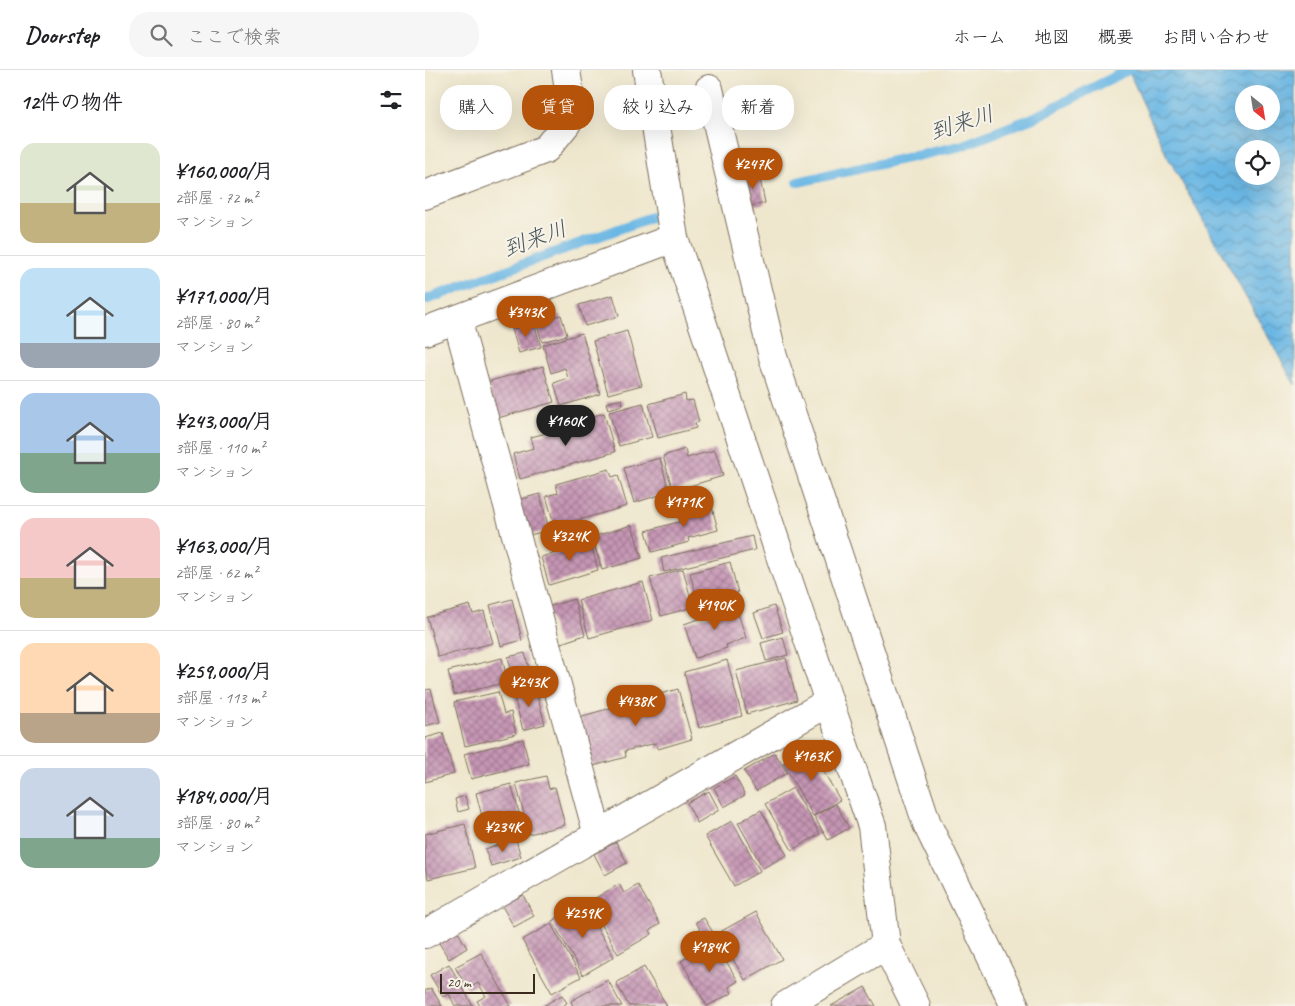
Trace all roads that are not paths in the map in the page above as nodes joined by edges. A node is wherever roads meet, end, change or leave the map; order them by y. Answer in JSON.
{"nodes":[{"id":1,"x":566,"y":70,"type":"edge"},
{"id":2,"x":647,"y":70,"type":"edge"},
{"id":3,"x":712,"y":101,"type":"edge"},
{"id":4,"x":425,"y":196,"type":"edge"},
{"id":5,"x":674,"y":238,"type":"junction"},
{"id":6,"x":457,"y":319,"type":"junction"},
{"id":7,"x":425,"y":331,"type":"edge"},
{"id":8,"x":829,"y":702,"type":"junction"},
{"id":9,"x":598,"y":835,"type":"junction"},
{"id":10,"x":425,"y":934,"type":"edge"},
{"id":11,"x":886,"y":946,"type":"junction"},
{"id":12,"x":785,"y":1006,"type":"edge"},
{"id":13,"x":916,"y":1006,"type":"edge"},
{"id":14,"x":1015,"y":1006,"type":"edge"}],
"edges":[{"from":1,"to":4,"type":"street"},
{"from":2,"to":5,"type":"street"},
{"from":3,"to":14,"type":"street"},
{"from":5,"to":6,"type":"street"},
{"from":5,"to":8,"type":"street"},
{"from":6,"to":7,"type":"street"},
{"from":6,"to":9,"type":"street"},
{"from":8,"to":9,"type":"street"},
{"from":8,"to":11,"type":"street"},
{"from":9,"to":10,"type":"street"},
{"from":11,"to":12,"type":"street"},
{"from":11,"to":13,"type":"street"}]}
